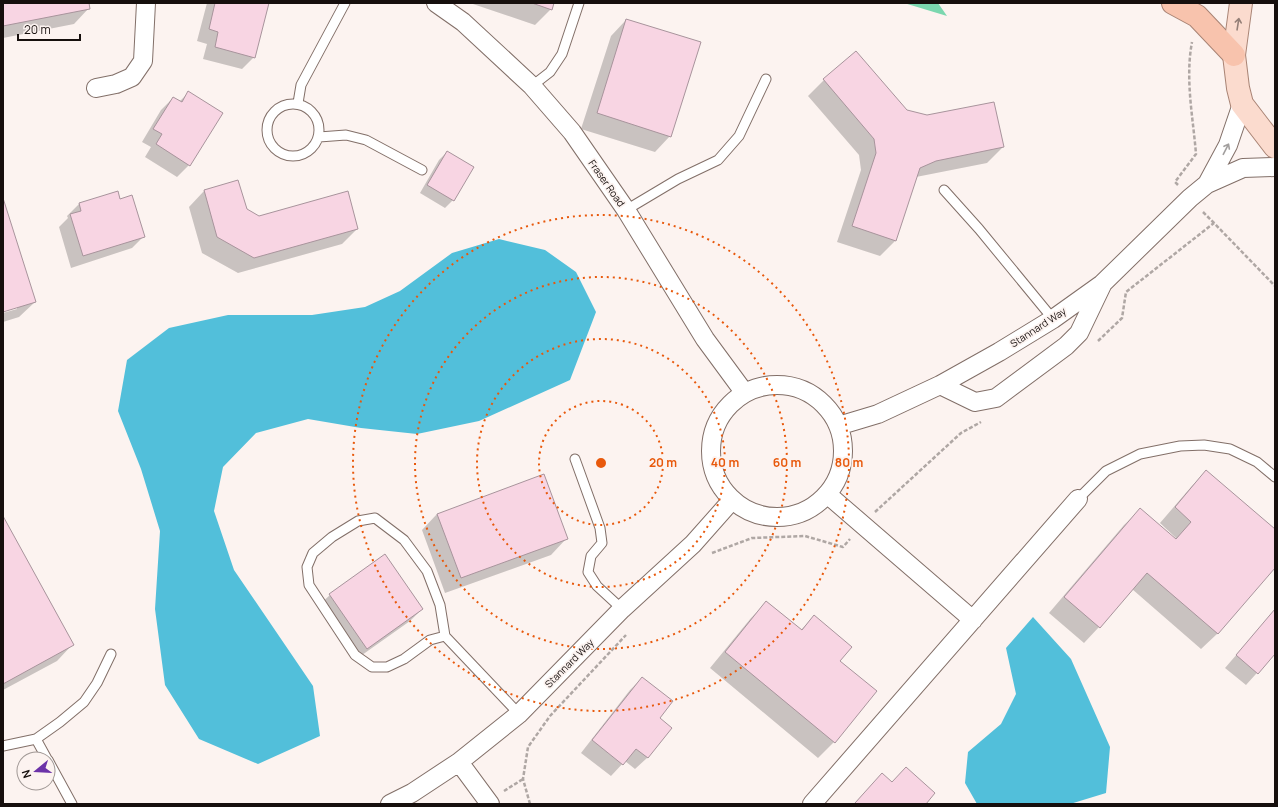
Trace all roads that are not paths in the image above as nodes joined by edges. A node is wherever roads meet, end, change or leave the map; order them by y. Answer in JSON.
{"nodes":[{"id":1,"x":146,"y":3,"type":"edge"},
{"id":2,"x":345,"y":3,"type":"edge"},
{"id":3,"x":436,"y":3,"type":"edge"},
{"id":4,"x":579,"y":3,"type":"edge"},
{"id":5,"x":1173,"y":3,"type":"edge"},
{"id":6,"x":1242,"y":3,"type":"edge"},
{"id":7,"x":1234,"y":55,"type":"junction"},
{"id":8,"x":766,"y":79,"type":"dead end"},
{"id":9,"x":532,"y":86,"type":"junction"},
{"id":10,"x":96,"y":88,"type":"dead end"},
{"id":11,"x":298,"y":103,"type":"junction"},
{"id":12,"x":1242,"y":104,"type":"junction"},
{"id":13,"x":319,"y":137,"type":"junction"},
{"id":14,"x":1275,"y":147,"type":"edge"},
{"id":15,"x":1275,"y":167,"type":"edge"},
{"id":16,"x":422,"y":170,"type":"dead end"},
{"id":17,"x":1207,"y":184,"type":"junction"},
{"id":18,"x":944,"y":190,"type":"dead end"},
{"id":19,"x":626,"y":210,"type":"junction"},
{"id":20,"x":1102,"y":284,"type":"junction"},
{"id":21,"x":1052,"y":318,"type":"junction"},
{"id":22,"x":940,"y":384,"type":"junction"},
{"id":23,"x":744,"y":392,"type":"junction"},
{"id":24,"x":838,"y":426,"type":"junction"},
{"id":25,"x":575,"y":459,"type":"dead end"},
{"id":26,"x":1275,"y":476,"type":"edge"},
{"id":27,"x":827,"y":494,"type":"junction"},
{"id":28,"x":1078,"y":499,"type":"joint"},
{"id":29,"x":732,"y":500,"type":"junction"},
{"id":30,"x":622,"y":609,"type":"junction"},
{"id":31,"x":973,"y":620,"type":"junction"},
{"id":32,"x":445,"y":636,"type":"junction"},
{"id":33,"x":111,"y":654,"type":"dead end"},
{"id":34,"x":519,"y":714,"type":"junction"},
{"id":35,"x":36,"y":739,"type":"junction"},
{"id":36,"x":3,"y":746,"type":"edge"},
{"id":37,"x":43,"y":751,"type":"edge"},
{"id":38,"x":459,"y":762,"type":"junction"},
{"id":39,"x":56,"y":775,"type":"edge"},
{"id":40,"x":72,"y":804,"type":"edge"},
{"id":41,"x":390,"y":804,"type":"edge"},
{"id":42,"x":490,"y":804,"type":"edge"},
{"id":43,"x":812,"y":804,"type":"edge"}],
"edges":[{"from":1,"to":10,"type":"street"},
{"from":2,"to":11,"type":"lane"},
{"from":3,"to":9,"type":"street","name":"Fraser Road"},
{"from":4,"to":9,"type":"lane"},
{"from":5,"to":7,"type":"highway"},
{"from":7,"to":6,"type":"main road","one_way":true},
{"from":7,"to":12,"type":"main road"},
{"from":8,"to":19,"type":"lane"},
{"from":9,"to":19,"type":"street","name":"Fraser Road"},
{"from":11,"to":13,"type":"lane"},
{"from":11,"to":13,"type":"lane"},
{"from":12,"to":14,"type":"main road"},
{"from":17,"to":12,"type":"street","name":"Stannard Way","one_way":true},
{"from":13,"to":16,"type":"lane"},
{"from":15,"to":17,"type":"street","name":"Stannard Way"},
{"from":17,"to":20,"type":"street","name":"Stannard Way"},
{"from":18,"to":21,"type":"lane"},
{"from":19,"to":23,"type":"street","name":"Fraser Road"},
{"from":20,"to":21,"type":"street","name":"Stannard Way"},
{"from":20,"to":22,"type":"street"},
{"from":21,"to":22,"type":"street","name":"Stannard Way"},
{"from":22,"to":24,"type":"street","name":"Stannard Way"},
{"from":23,"to":24,"type":"street"},
{"from":23,"to":29,"type":"street"},
{"from":24,"to":27,"type":"street"},
{"from":25,"to":30,"type":"lane"},
{"from":26,"to":28,"type":"lane"},
{"from":27,"to":29,"type":"street"},
{"from":27,"to":31,"type":"street"},
{"from":28,"to":31,"type":"street"},
{"from":29,"to":30,"type":"street","name":"Stannard Way"},
{"from":30,"to":34,"type":"street","name":"Stannard Way"},
{"from":31,"to":43,"type":"street"},
{"from":32,"to":32,"type":"lane"},
{"from":32,"to":34,"type":"lane"},
{"from":33,"to":35,"type":"lane"},
{"from":34,"to":38,"type":"street","name":"Stannard Way"},
{"from":35,"to":36,"type":"lane"},
{"from":35,"to":37,"type":"lane"},
{"from":38,"to":41,"type":"street","name":"Stannard Way"},
{"from":38,"to":42,"type":"street"},
{"from":39,"to":40,"type":"lane"}]}
